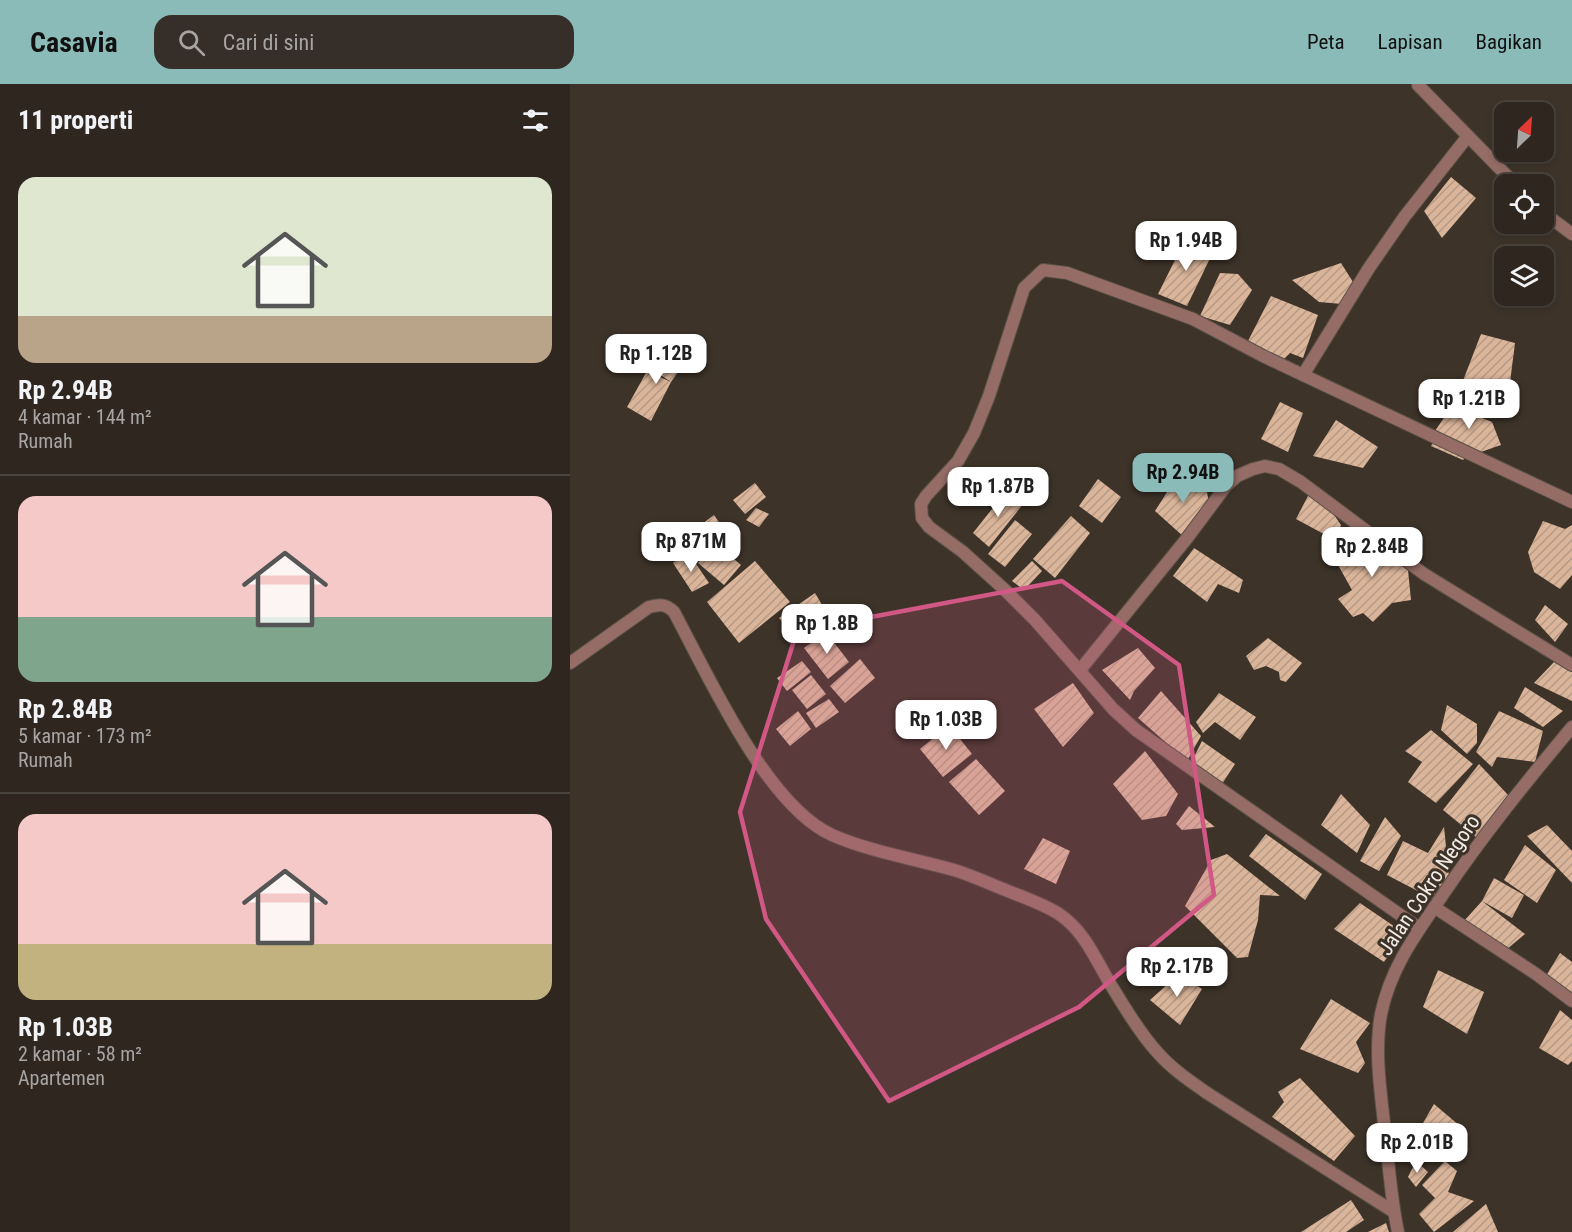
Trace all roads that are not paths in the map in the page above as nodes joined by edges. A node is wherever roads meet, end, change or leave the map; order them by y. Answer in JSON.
{"nodes":[{"id":1,"x":1418,"y":85,"type":"edge"},
{"id":2,"x":1468,"y":136,"type":"junction"},
{"id":3,"x":1505,"y":174,"type":"edge"},
{"id":4,"x":1554,"y":220,"type":"edge"},
{"id":5,"x":1572,"y":234,"type":"edge"},
{"id":6,"x":1303,"y":375,"type":"junction"},
{"id":7,"x":1572,"y":502,"type":"edge"},
{"id":8,"x":570,"y":663,"type":"edge"},
{"id":9,"x":1572,"y":665,"type":"edge"},
{"id":10,"x":1080,"y":670,"type":"junction"},
{"id":11,"x":1572,"y":727,"type":"edge"},
{"id":12,"x":1434,"y":908,"type":"junction"},
{"id":13,"x":1419,"y":928,"type":"junction"},
{"id":14,"x":1572,"y":1001,"type":"edge"},
{"id":15,"x":1394,"y":1212,"type":"junction"},
{"id":16,"x":1398,"y":1232,"type":"edge"}],
"edges":[{"from":1,"to":2,"type":"street"},
{"from":2,"to":3,"type":"street"},
{"from":2,"to":6,"type":"street"},
{"from":4,"to":5,"type":"street"},
{"from":6,"to":7,"type":"street"},
{"from":6,"to":10,"type":"street"},
{"from":8,"to":15,"type":"street"},
{"from":9,"to":10,"type":"street"},
{"from":10,"to":13,"type":"street"},
{"from":11,"to":12,"type":"street","name":"Jalan Cokro Negoro"},
{"from":12,"to":13,"type":"street","name":"Jalan Cokro Negoro"},
{"from":12,"to":14,"type":"street"},
{"from":13,"to":15,"type":"street","name":"Jalan Cokro Negoro"},
{"from":15,"to":16,"type":"street","name":"Jalan Cokro Negoro"}]}
